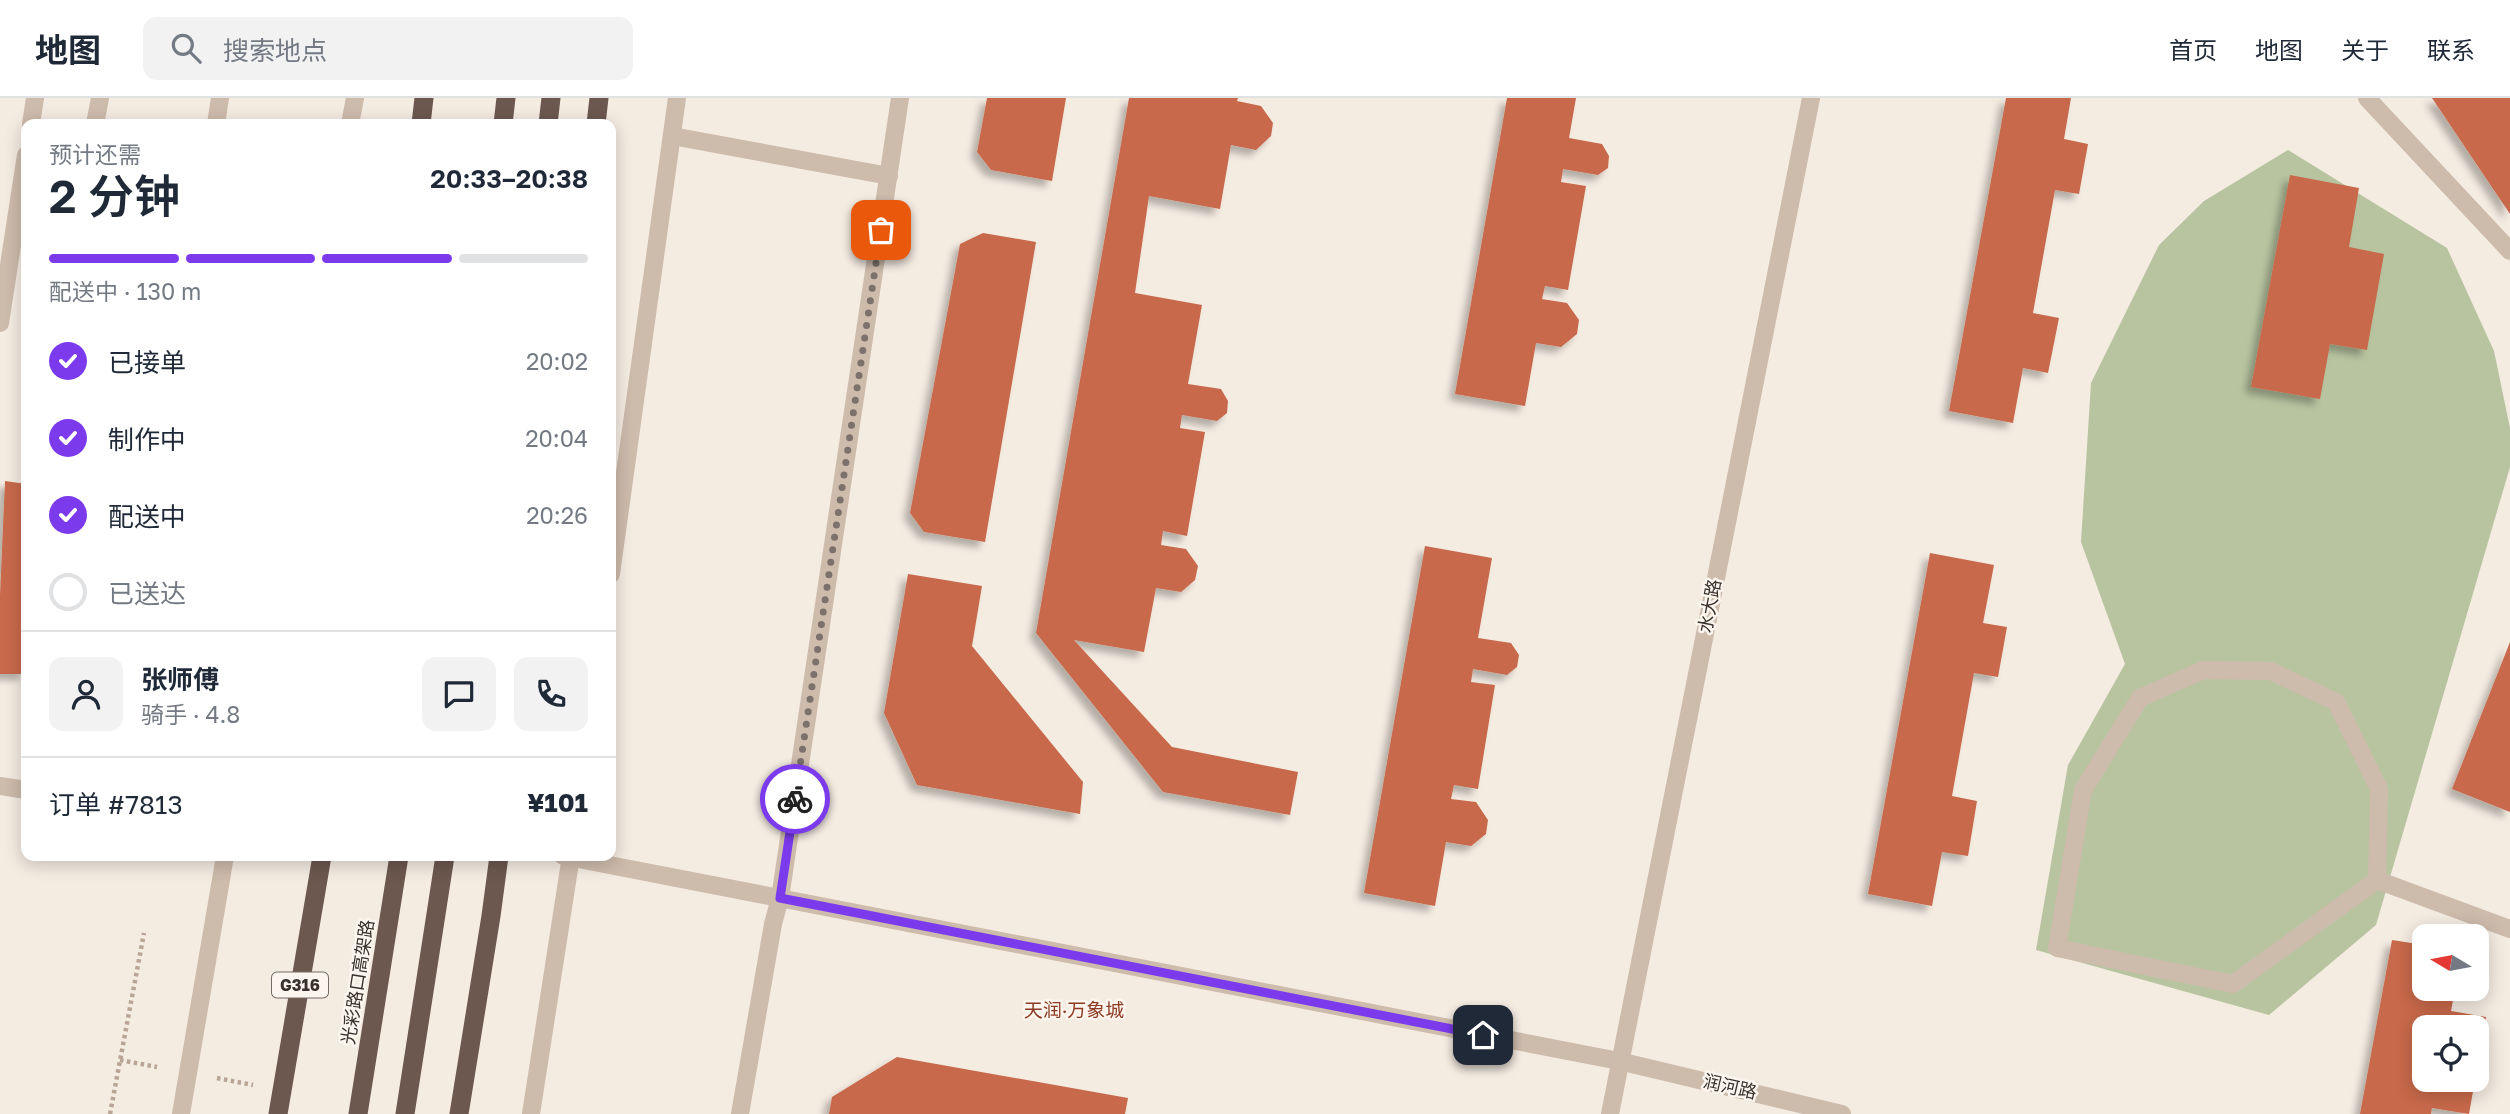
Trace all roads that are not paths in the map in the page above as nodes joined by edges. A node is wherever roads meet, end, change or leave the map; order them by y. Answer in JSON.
{"nodes":[{"id":1,"x":35,"y":98,"type":"edge"},
{"id":2,"x":100,"y":98,"type":"edge"},
{"id":3,"x":220,"y":98,"type":"edge"},
{"id":4,"x":355,"y":98,"type":"edge"},
{"id":5,"x":424,"y":98,"type":"edge"},
{"id":6,"x":506,"y":98,"type":"edge"},
{"id":7,"x":551,"y":98,"type":"edge"},
{"id":8,"x":599,"y":98,"type":"edge"},
{"id":9,"x":677,"y":98,"type":"edge"},
{"id":10,"x":900,"y":98,"type":"edge"},
{"id":11,"x":1811,"y":98,"type":"edge"},
{"id":12,"x":2367,"y":98,"type":"edge"},
{"id":13,"x":32,"y":119,"type":"edge"},
{"id":14,"x":97,"y":119,"type":"edge"},
{"id":15,"x":217,"y":119,"type":"edge"},
{"id":16,"x":351,"y":119,"type":"edge"},
{"id":17,"x":422,"y":119,"type":"edge"},
{"id":18,"x":504,"y":119,"type":"edge"},
{"id":19,"x":549,"y":119,"type":"edge"},
{"id":20,"x":597,"y":119,"type":"edge"},
{"id":21,"x":672,"y":136,"type":"junction"},
{"id":22,"x":889,"y":176,"type":"junction"},
{"id":23,"x":21,"y":187,"type":"edge"},
{"id":24,"x":2510,"y":251,"type":"edge"},
{"id":25,"x":0,"y":323,"type":"edge"},
{"id":26,"x":616,"y":538,"type":"edge"},
{"id":27,"x":0,"y":786,"type":"edge"},
{"id":28,"x":21,"y":789,"type":"edge"},
{"id":29,"x":224,"y":861,"type":"edge"},
{"id":30,"x":321,"y":861,"type":"edge"},
{"id":31,"x":398,"y":861,"type":"edge"},
{"id":32,"x":443,"y":861,"type":"edge"},
{"id":33,"x":498,"y":861,"type":"edge"},
{"id":34,"x":567,"y":861,"type":"edge"},
{"id":35,"x":593,"y":861,"type":"edge"},
{"id":36,"x":2377,"y":880,"type":"junction"},
{"id":37,"x":780,"y":898,"type":"junction"},
{"id":38,"x":2510,"y":929,"type":"edge"},
{"id":39,"x":1619,"y":1061,"type":"junction"},
{"id":40,"x":181,"y":1114,"type":"edge"},
{"id":41,"x":278,"y":1114,"type":"edge"},
{"id":42,"x":358,"y":1114,"type":"edge"},
{"id":43,"x":405,"y":1114,"type":"edge"},
{"id":44,"x":459,"y":1114,"type":"edge"},
{"id":45,"x":531,"y":1114,"type":"edge"},
{"id":46,"x":740,"y":1114,"type":"edge"},
{"id":47,"x":1610,"y":1114,"type":"edge"},
{"id":48,"x":1842,"y":1114,"type":"edge"}],
"edges":[{"from":1,"to":13,"type":"street"},
{"from":2,"to":14,"type":"street"},
{"from":3,"to":15,"type":"street"},
{"from":4,"to":16,"type":"street"},
{"from":5,"to":17,"type":"highway"},
{"from":6,"to":18,"type":"highway"},
{"from":7,"to":19,"type":"highway"},
{"from":8,"to":20,"type":"highway"},
{"from":9,"to":21,"type":"street"},
{"from":10,"to":22,"type":"street"},
{"from":11,"to":39,"type":"street","name":"水大路"},
{"from":12,"to":24,"type":"street"},
{"from":21,"to":22,"type":"street"},
{"from":21,"to":26,"type":"street"},
{"from":22,"to":37,"type":"street"},
{"from":23,"to":25,"type":"street"},
{"from":27,"to":28,"type":"street"},
{"from":29,"to":40,"type":"street"},
{"from":30,"to":41,"type":"highway","number":"G316"},
{"from":31,"to":42,"type":"highway","name":"光彩路口高架路"},
{"from":32,"to":43,"type":"highway"},
{"from":33,"to":44,"type":"highway"},
{"from":34,"to":45,"type":"street"},
{"from":35,"to":37,"type":"street","name":"润河路"},
{"from":36,"to":36,"type":"street"},
{"from":36,"to":38,"type":"street"},
{"from":37,"to":39,"type":"street","name":"润河路"},
{"from":37,"to":46,"type":"street"},
{"from":39,"to":47,"type":"street","name":"水大路"},
{"from":39,"to":48,"type":"street","name":"润河路"}]}
